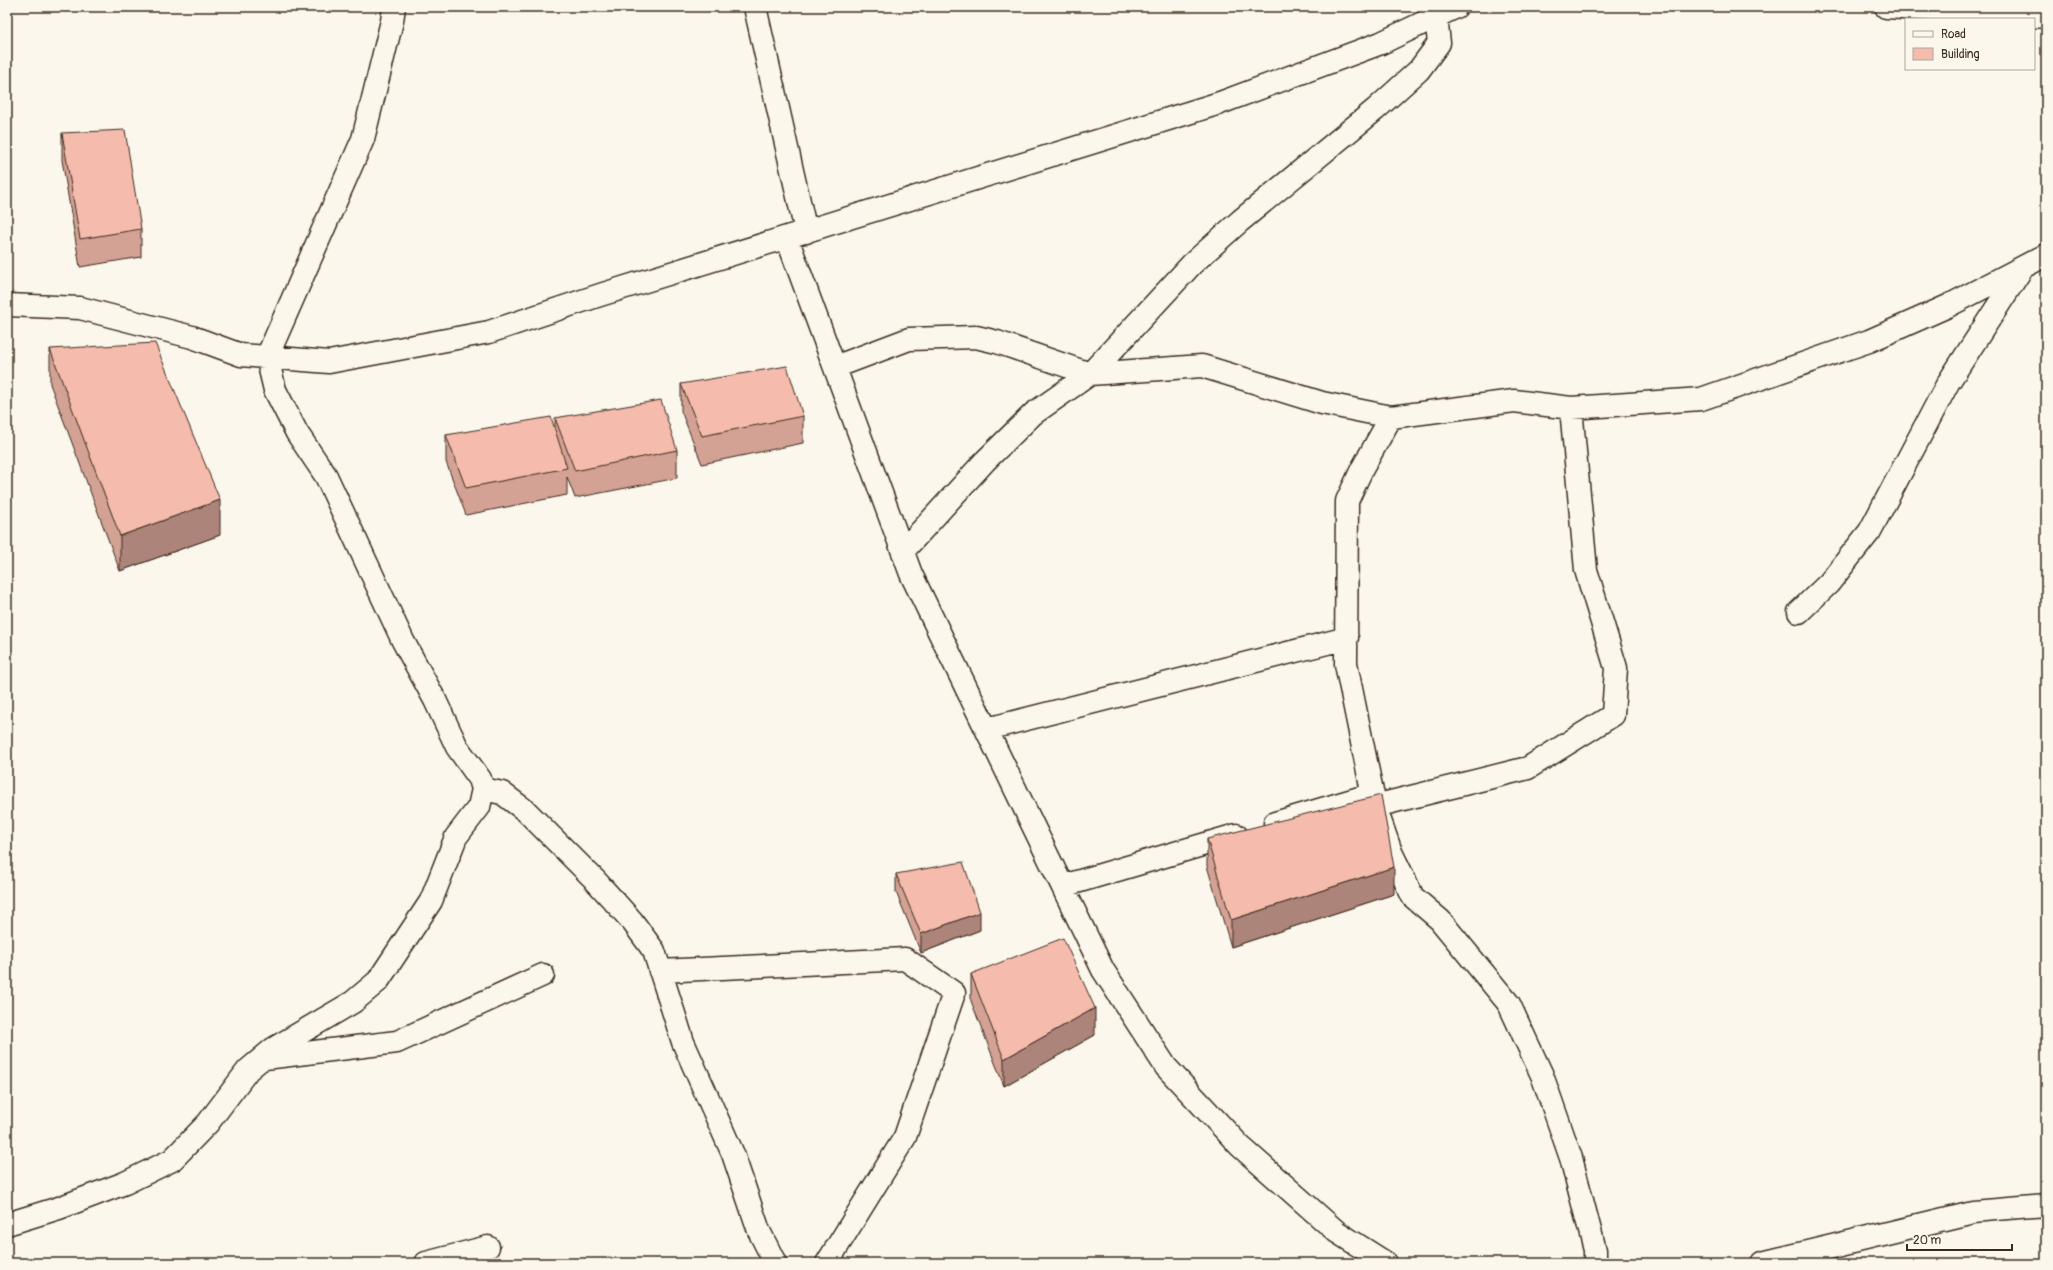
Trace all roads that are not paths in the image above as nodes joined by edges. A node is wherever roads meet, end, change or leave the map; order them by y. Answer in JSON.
{"nodes":[{"id":1,"x":394,"y":7,"type":"edge"},
{"id":2,"x":755,"y":7,"type":"edge"},
{"id":3,"x":1456,"y":7,"type":"edge"},
{"id":4,"x":1886,"y":7,"type":"edge"},
{"id":5,"x":1436,"y":16,"type":"junction"},
{"id":6,"x":2046,"y":17,"type":"edge"},
{"id":7,"x":797,"y":235,"type":"junction"},
{"id":8,"x":2046,"y":255,"type":"edge"},
{"id":9,"x":2023,"y":268,"type":"junction"},
{"id":10,"x":7,"y":305,"type":"edge"},
{"id":11,"x":267,"y":357,"type":"junction"},
{"id":12,"x":835,"y":367,"type":"junction"},
{"id":13,"x":1090,"y":374,"type":"junction"},
{"id":14,"x":1571,"y":408,"type":"junction"},
{"id":15,"x":1391,"y":418,"type":"junction"},
{"id":16,"x":903,"y":551,"type":"junction"},
{"id":17,"x":1799,"y":612,"type":"dead end"},
{"id":18,"x":1347,"y":638,"type":"junction"},
{"id":19,"x":987,"y":729,"type":"junction"},
{"id":20,"x":482,"y":789,"type":"junction"},
{"id":21,"x":1374,"y":800,"type":"junction"},
{"id":22,"x":1063,"y":886,"type":"junction"},
{"id":23,"x":660,"y":971,"type":"junction"},
{"id":24,"x":543,"y":975,"type":"dead end"},
{"id":25,"x":262,"y":1059,"type":"junction"},
{"id":26,"x":2046,"y":1206,"type":"edge"},
{"id":27,"x":7,"y":1224,"type":"edge"},
{"id":28,"x":488,"y":1247,"type":"dead end"},
{"id":29,"x":426,"y":1263,"type":"edge"},
{"id":30,"x":775,"y":1263,"type":"edge"},
{"id":31,"x":827,"y":1263,"type":"edge"},
{"id":32,"x":1386,"y":1263,"type":"edge"},
{"id":33,"x":1594,"y":1263,"type":"edge"},
{"id":34,"x":1762,"y":1263,"type":"edge"}],
"edges":[{"from":1,"to":11,"type":"street"},
{"from":2,"to":7,"type":"street"},
{"from":3,"to":5,"type":"street"},
{"from":4,"to":6,"type":"street"},
{"from":5,"to":7,"type":"street"},
{"from":5,"to":13,"type":"street"},
{"from":7,"to":11,"type":"street"},
{"from":7,"to":12,"type":"street"},
{"from":8,"to":9,"type":"street"},
{"from":9,"to":14,"type":"street"},
{"from":9,"to":17,"type":"street"},
{"from":10,"to":11,"type":"street"},
{"from":11,"to":20,"type":"street"},
{"from":12,"to":13,"type":"street"},
{"from":12,"to":16,"type":"street"},
{"from":13,"to":15,"type":"street"},
{"from":13,"to":16,"type":"street"},
{"from":14,"to":15,"type":"street"},
{"from":14,"to":21,"type":"street"},
{"from":15,"to":18,"type":"street"},
{"from":16,"to":19,"type":"street"},
{"from":18,"to":19,"type":"street"},
{"from":18,"to":21,"type":"street"},
{"from":19,"to":22,"type":"street"},
{"from":20,"to":23,"type":"street"},
{"from":20,"to":25,"type":"street"},
{"from":21,"to":22,"type":"street"},
{"from":21,"to":33,"type":"street"},
{"from":22,"to":32,"type":"street"},
{"from":23,"to":30,"type":"street"},
{"from":23,"to":31,"type":"street"},
{"from":24,"to":25,"type":"street"},
{"from":25,"to":27,"type":"street"},
{"from":26,"to":34,"type":"street"},
{"from":28,"to":29,"type":"street"}]}
